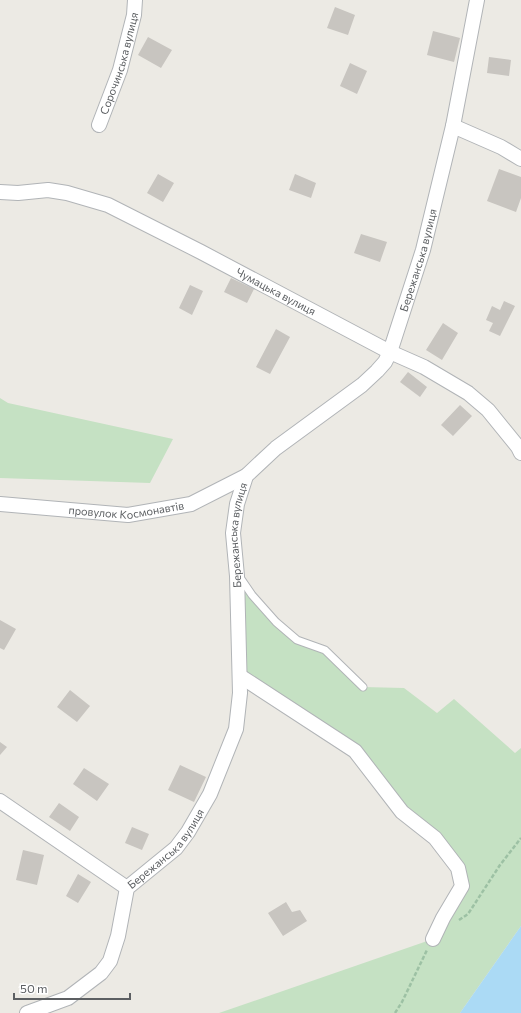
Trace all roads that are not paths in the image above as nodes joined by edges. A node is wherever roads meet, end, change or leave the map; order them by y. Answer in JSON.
{"nodes":[{"id":1,"x":135,"y":0,"type":"edge"},
{"id":2,"x":477,"y":0,"type":"edge"},
{"id":3,"x":99,"y":125,"type":"dead end"},
{"id":4,"x":453,"y":126,"type":"junction"},
{"id":5,"x":521,"y":159,"type":"edge"},
{"id":6,"x":0,"y":192,"type":"edge"},
{"id":7,"x":390,"y":352,"type":"junction"},
{"id":8,"x":521,"y":453,"type":"edge"},
{"id":9,"x":246,"y":476,"type":"junction"},
{"id":10,"x":0,"y":504,"type":"edge"},
{"id":11,"x":236,"y":570,"type":"junction"},
{"id":12,"x":240,"y":676,"type":"junction"},
{"id":13,"x":364,"y":687,"type":"dead end"},
{"id":14,"x":0,"y":800,"type":"edge"},
{"id":15,"x":127,"y":888,"type":"junction"},
{"id":16,"x":433,"y":939,"type":"road end"},
{"id":17,"x":27,"y":1013,"type":"edge"}],
"edges":[{"from":1,"to":3,"type":"street","name":"Сорочинська вулиця"},
{"from":2,"to":4,"type":"street","name":"Бережанська вулиця"},
{"from":4,"to":5,"type":"street"},
{"from":4,"to":7,"type":"street","name":"Бережанська вулиця"},
{"from":6,"to":7,"type":"street","name":"Чумацька вулиця"},
{"from":7,"to":8,"type":"street","name":"Чумацька вулиця"},
{"from":7,"to":9,"type":"street","name":"Бережанська вулиця"},
{"from":9,"to":10,"type":"street","name":"провулок Космонавтів"},
{"from":9,"to":11,"type":"street","name":"Бережанська вулиця"},
{"from":11,"to":12,"type":"street","name":"Бережанська вулиця"},
{"from":11,"to":13,"type":"lane"},
{"from":12,"to":15,"type":"street","name":"Бережанська вулиця"},
{"from":12,"to":16,"type":"street"},
{"from":14,"to":15,"type":"street"},
{"from":15,"to":17,"type":"street","name":"Бережанська вулиця"}]}
